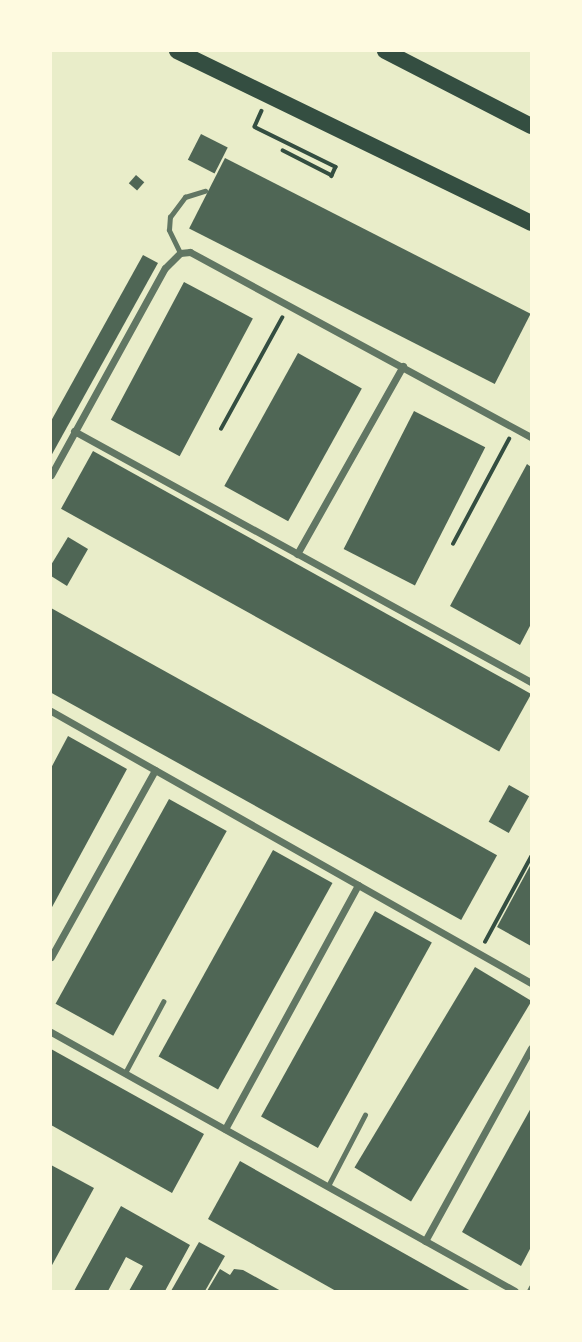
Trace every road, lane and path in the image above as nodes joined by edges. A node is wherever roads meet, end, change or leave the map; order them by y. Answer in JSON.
{"nodes":[{"id":1,"x":385,"y":51,"type":"edge"},
{"id":2,"x":177,"y":52,"type":"edge"},
{"id":3,"x":268,"y":96,"type":"junction"},
{"id":4,"x":531,"y":126,"type":"edge"},
{"id":5,"x":283,"y":150,"type":"dead end"},
{"id":6,"x":205,"y":191,"type":"dead end"},
{"id":7,"x":531,"y":223,"type":"edge"},
{"id":8,"x":180,"y":253,"type":"junction"},
{"id":9,"x":290,"y":304,"type":"junction"},
{"id":10,"x":403,"y":366,"type":"junction"},
{"id":11,"x":515,"y":428,"type":"junction"},
{"id":12,"x":221,"y":429,"type":"dead end"},
{"id":13,"x":74,"y":431,"type":"junction"},
{"id":14,"x":531,"y":437,"type":"edge"},
{"id":15,"x":51,"y":475,"type":"edge"},
{"id":16,"x":453,"y":544,"type":"dead end"},
{"id":17,"x":297,"y":554,"type":"junction"},
{"id":18,"x":531,"y":682,"type":"edge"},
{"id":19,"x":51,"y":711,"type":"edge"},
{"id":20,"x":155,"y":770,"type":"junction"},
{"id":21,"x":531,"y":857,"type":"edge"},
{"id":22,"x":358,"y":885,"type":"junction"},
{"id":23,"x":479,"y":953,"type":"junction"},
{"id":24,"x":51,"y":957,"type":"edge"},
{"id":25,"x":531,"y":983,"type":"edge"},
{"id":26,"x":163,"y":1002,"type":"dead end"},
{"id":27,"x":51,"y":1032,"type":"edge"},
{"id":28,"x":531,"y":1048,"type":"edge"},
{"id":29,"x":125,"y":1073,"type":"junction"},
{"id":30,"x":365,"y":1115,"type":"dead end"},
{"id":31,"x":225,"y":1129,"type":"junction"},
{"id":32,"x":327,"y":1187,"type":"junction"},
{"id":33,"x":425,"y":1241,"type":"junction"},
{"id":34,"x":514,"y":1291,"type":"edge"}],
"edges":[{"from":1,"to":4,"type":"highway"},
{"from":2,"to":3,"type":"highway"},
{"from":3,"to":5,"type":"path"},
{"from":3,"to":7,"type":"highway"},
{"from":6,"to":8,"type":"lane"},
{"from":8,"to":9,"type":"street"},
{"from":8,"to":13,"type":"street"},
{"from":9,"to":10,"type":"street"},
{"from":9,"to":12,"type":"path"},
{"from":10,"to":11,"type":"street"},
{"from":10,"to":17,"type":"street"},
{"from":11,"to":14,"type":"street"},
{"from":11,"to":16,"type":"path"},
{"from":13,"to":15,"type":"street"},
{"from":13,"to":17,"type":"street"},
{"from":17,"to":18,"type":"street"},
{"from":19,"to":20,"type":"street"},
{"from":20,"to":22,"type":"street"},
{"from":20,"to":24,"type":"street"},
{"from":21,"to":23,"type":"path"},
{"from":22,"to":23,"type":"street"},
{"from":22,"to":31,"type":"street"},
{"from":23,"to":25,"type":"street"},
{"from":26,"to":29,"type":"lane"},
{"from":27,"to":29,"type":"street"},
{"from":28,"to":33,"type":"street"},
{"from":29,"to":31,"type":"street"},
{"from":30,"to":32,"type":"lane"},
{"from":31,"to":32,"type":"street"},
{"from":32,"to":33,"type":"street"},
{"from":33,"to":34,"type":"street"}]}
